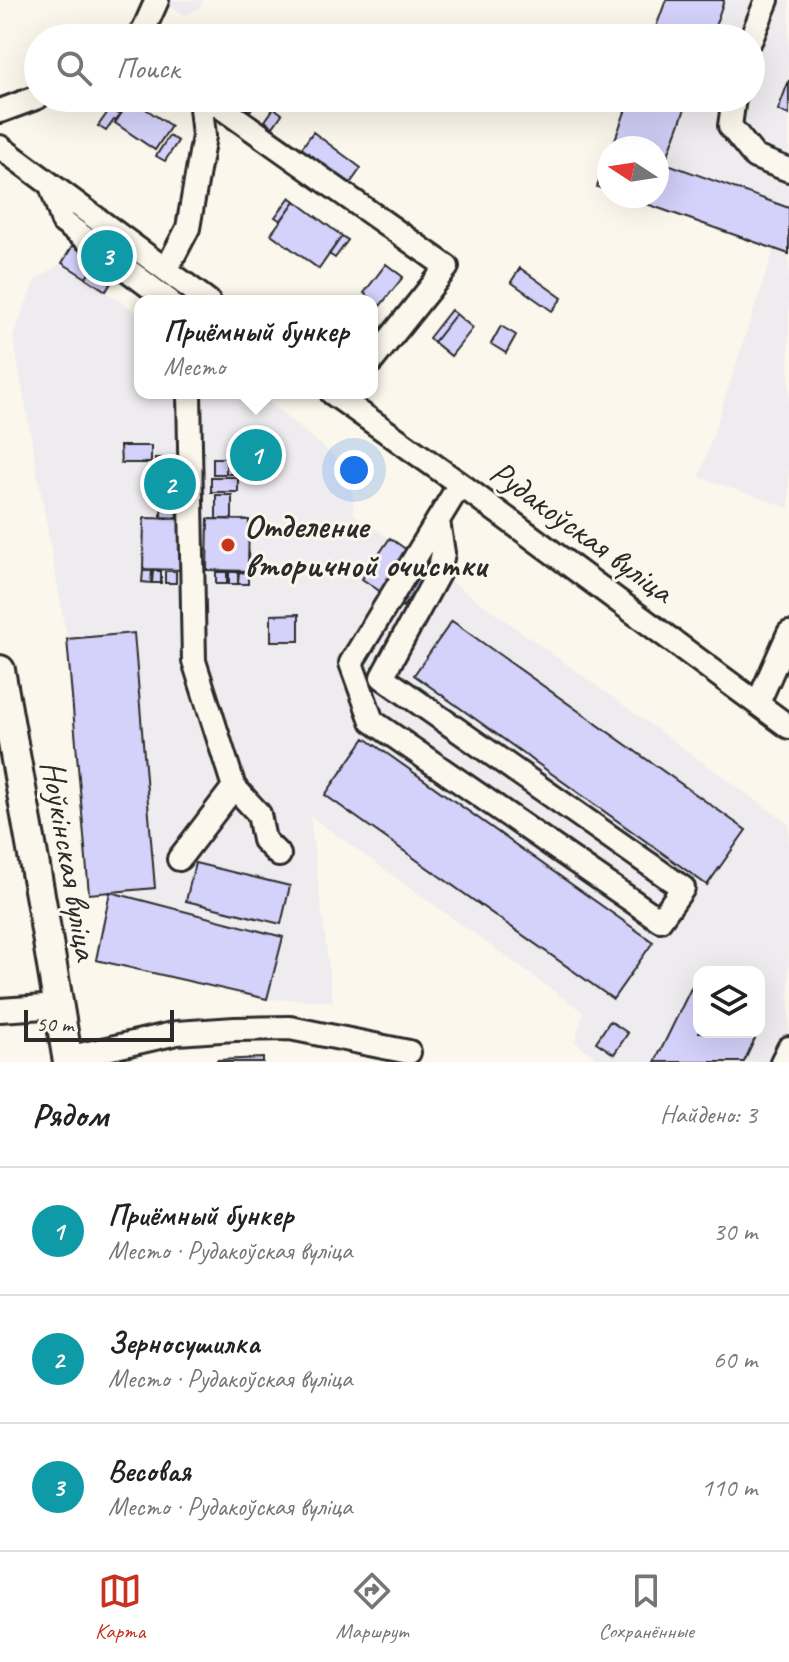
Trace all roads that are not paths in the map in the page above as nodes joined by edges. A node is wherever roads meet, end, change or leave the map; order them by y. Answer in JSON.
{"nodes":[{"id":1,"x":157,"y":0,"type":"edge"},
{"id":2,"x":767,"y":0,"type":"edge"},
{"id":3,"x":146,"y":24,"type":"edge"},
{"id":4,"x":757,"y":24,"type":"edge"},
{"id":5,"x":24,"y":102,"type":"edge"},
{"id":6,"x":0,"y":111,"type":"edge"},
{"id":7,"x":201,"y":112,"type":"edge"},
{"id":8,"x":228,"y":112,"type":"edge"},
{"id":9,"x":732,"y":112,"type":"edge"},
{"id":10,"x":0,"y":147,"type":"edge"},
{"id":11,"x":789,"y":170,"type":"edge"},
{"id":12,"x":51,"y":185,"type":"junction"},
{"id":13,"x":166,"y":270,"type":"junction"},
{"id":14,"x":161,"y":295,"type":"edge"},
{"id":15,"x":198,"y":295,"type":"edge"},
{"id":16,"x":378,"y":353,"type":"edge"},
{"id":17,"x":189,"y":399,"type":"edge"},
{"id":18,"x":345,"y":399,"type":"edge"},
{"id":19,"x":460,"y":484,"type":"junction"},
{"id":20,"x":438,"y":521,"type":"junction"},
{"id":21,"x":789,"y":633,"type":"edge"},
{"id":22,"x":0,"y":670,"type":"edge"},
{"id":23,"x":758,"y":703,"type":"junction"},
{"id":24,"x":789,"y":727,"type":"edge"},
{"id":25,"x":234,"y":787,"type":"junction"},
{"id":26,"x":279,"y":855,"type":"dead end"},
{"id":27,"x":179,"y":859,"type":"dead end"},
{"id":28,"x":59,"y":1006,"type":"junction"},
{"id":29,"x":0,"y":1010,"type":"edge"},
{"id":30,"x":789,"y":1048,"type":"edge"},
{"id":31,"x":409,"y":1052,"type":"dead end"},
{"id":32,"x":67,"y":1060,"type":"edge"},
{"id":33,"x":782,"y":1062,"type":"edge"}],
"edges":[{"from":1,"to":3,"type":"street"},
{"from":2,"to":4,"type":"street"},
{"from":5,"to":6,"type":"street"},
{"from":7,"to":13,"type":"street"},
{"from":8,"to":16,"type":"street"},
{"from":9,"to":11,"type":"street"},
{"from":10,"to":12,"type":"street"},
{"from":12,"to":13,"type":"street"},
{"from":12,"to":14,"type":"street"},
{"from":13,"to":15,"type":"street"},
{"from":17,"to":25,"type":"street"},
{"from":18,"to":19,"type":"street","name":"Рудакоўская вуліца"},
{"from":19,"to":20,"type":"street"},
{"from":19,"to":23,"type":"street","name":"Рудакоўская вуліца"},
{"from":20,"to":20,"type":"street"},
{"from":21,"to":23,"type":"street"},
{"from":22,"to":28,"type":"main road","name":"Ноўкінская вуліца"},
{"from":23,"to":24,"type":"street","name":"Рудакоўская вуліца"},
{"from":25,"to":26,"type":"street"},
{"from":25,"to":27,"type":"street"},
{"from":28,"to":29,"type":"street"},
{"from":28,"to":32,"type":"main road","name":"Ноўкінская вуліца"},
{"from":30,"to":33,"type":"street"},
{"from":31,"to":32,"type":"street"}]}
